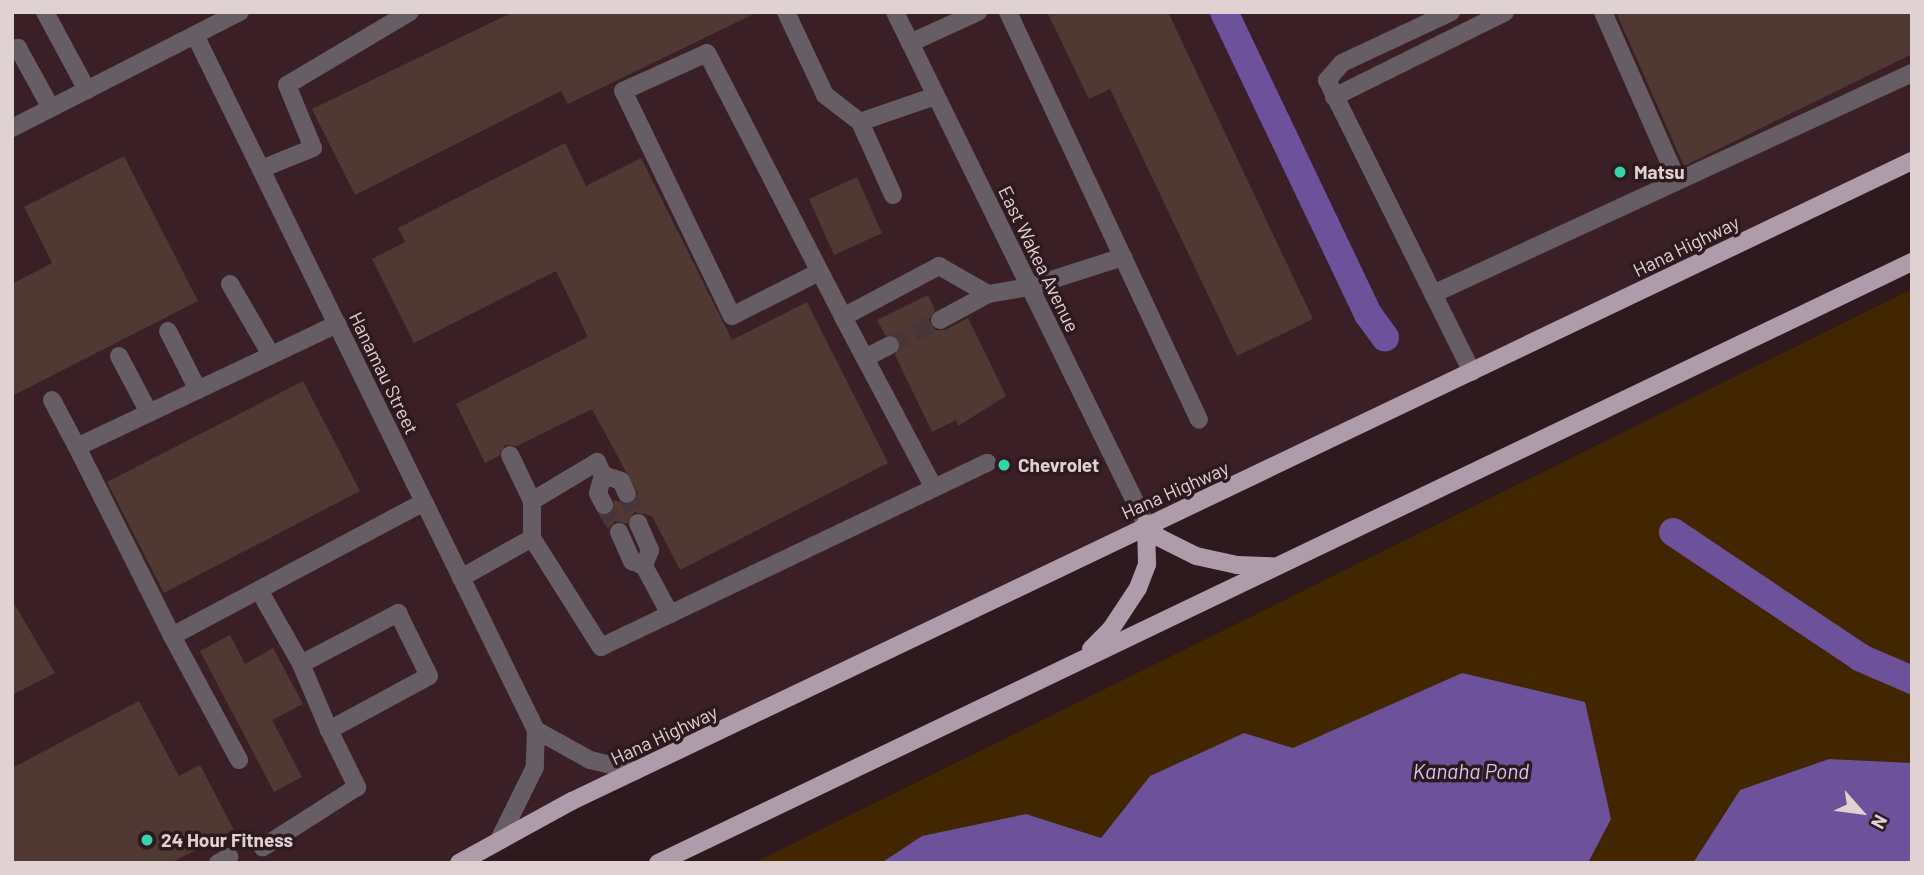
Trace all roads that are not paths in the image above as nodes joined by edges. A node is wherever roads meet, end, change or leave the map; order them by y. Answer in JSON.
{"nodes":[{"id":1,"x":46,"y":12,"type":"edge"},
{"id":2,"x":240,"y":12,"type":"edge"},
{"id":3,"x":410,"y":12,"type":"edge"},
{"id":4,"x":786,"y":12,"type":"edge"},
{"id":5,"x":895,"y":12,"type":"edge"},
{"id":6,"x":978,"y":12,"type":"edge"},
{"id":7,"x":1008,"y":12,"type":"edge"},
{"id":8,"x":1451,"y":12,"type":"edge"},
{"id":9,"x":1505,"y":12,"type":"edge"},
{"id":10,"x":1603,"y":12,"type":"edge"},
{"id":11,"x":195,"y":35,"type":"junction"},
{"id":12,"x":909,"y":43,"type":"junction"},
{"id":13,"x":14,"y":45,"type":"edge"},
{"id":14,"x":1912,"y":73,"type":"edge"},
{"id":15,"x":87,"y":90,"type":"junction"},
{"id":16,"x":935,"y":96,"type":"junction"},
{"id":17,"x":1334,"y":97,"type":"junction"},
{"id":18,"x":51,"y":108,"type":"junction"},
{"id":19,"x":860,"y":122,"type":"junction"},
{"id":20,"x":12,"y":128,"type":"edge"},
{"id":21,"x":1912,"y":161,"type":"edge"},
{"id":22,"x":261,"y":169,"type":"junction"},
{"id":23,"x":1677,"y":180,"type":"junction"},
{"id":24,"x":893,"y":195,"type":"dead end"},
{"id":25,"x":1123,"y":257,"type":"junction"},
{"id":26,"x":1912,"y":262,"type":"edge"},
{"id":27,"x":819,"y":272,"type":"junction"},
{"id":28,"x":230,"y":284,"type":"dead end"},
{"id":29,"x":1029,"y":287,"type":"junction"},
{"id":30,"x":988,"y":294,"type":"junction"},
{"id":31,"x":1433,"y":294,"type":"junction"},
{"id":32,"x":844,"y":317,"type":"junction"},
{"id":33,"x":940,"y":320,"type":"tunnel mouth"},
{"id":34,"x":337,"y":324,"type":"junction"},
{"id":35,"x":168,"y":331,"type":"dead end"},
{"id":36,"x":890,"y":345,"type":"tunnel mouth"},
{"id":37,"x":271,"y":355,"type":"junction"},
{"id":38,"x":119,"y":356,"type":"dead end"},
{"id":39,"x":865,"y":358,"type":"junction"},
{"id":40,"x":1472,"y":372,"type":"junction"},
{"id":41,"x":198,"y":390,"type":"junction"},
{"id":42,"x":52,"y":400,"type":"dead end"},
{"id":43,"x":149,"y":413,"type":"junction"},
{"id":44,"x":1199,"y":420,"type":"dead end"},
{"id":45,"x":77,"y":447,"type":"junction"},
{"id":46,"x":510,"y":455,"type":"dead end"},
{"id":47,"x":987,"y":463,"type":"dead end"},
{"id":48,"x":603,"y":475,"type":"junction"},
{"id":49,"x":934,"y":488,"type":"junction"},
{"id":50,"x":626,"y":494,"type":"tunnel mouth"},
{"id":51,"x":532,"y":501,"type":"junction"},
{"id":52,"x":424,"y":502,"type":"junction"},
{"id":53,"x":604,"y":505,"type":"tunnel mouth"},
{"id":54,"x":638,"y":523,"type":"tunnel mouth"},
{"id":55,"x":1146,"y":524,"type":"junction"},
{"id":56,"x":619,"y":532,"type":"tunnel mouth"},
{"id":57,"x":532,"y":538,"type":"junction"},
{"id":58,"x":1279,"y":565,"type":"junction"},
{"id":59,"x":644,"y":566,"type":"junction"},
{"id":60,"x":461,"y":578,"type":"junction"},
{"id":61,"x":259,"y":590,"type":"junction"},
{"id":62,"x":670,"y":614,"type":"junction"},
{"id":63,"x":172,"y":636,"type":"junction"},
{"id":64,"x":1074,"y":663,"type":"junction"},
{"id":65,"x":301,"y":664,"type":"junction"},
{"id":66,"x":329,"y":730,"type":"junction"},
{"id":67,"x":536,"y":730,"type":"junction"},
{"id":68,"x":239,"y":760,"type":"dead end"},
{"id":69,"x":636,"y":771,"type":"junction"},
{"id":70,"x":499,"y":841,"type":"junction"},
{"id":71,"x":263,"y":847,"type":"dead end"},
{"id":72,"x":458,"y":863,"type":"edge"},
{"id":73,"x":658,"y":863,"type":"edge"}],
"edges":[{"from":1,"to":15,"type":"street"},
{"from":2,"to":11,"type":"street"},
{"from":3,"to":22,"type":"street"},
{"from":4,"to":19,"type":"street"},
{"from":5,"to":12,"type":"street","name":"East Wakea Avenue"},
{"from":6,"to":12,"type":"street"},
{"from":7,"to":25,"type":"street"},
{"from":8,"to":17,"type":"street"},
{"from":9,"to":17,"type":"street"},
{"from":10,"to":23,"type":"street"},
{"from":11,"to":15,"type":"street"},
{"from":11,"to":22,"type":"street","name":"Hanamau Street"},
{"from":12,"to":16,"type":"street","name":"East Wakea Avenue"},
{"from":13,"to":18,"type":"street"},
{"from":14,"to":23,"type":"street"},
{"from":15,"to":18,"type":"street"},
{"from":16,"to":19,"type":"street"},
{"from":16,"to":29,"type":"street","name":"East Wakea Avenue"},
{"from":17,"to":31,"type":"street"},
{"from":18,"to":20,"type":"street"},
{"from":19,"to":24,"type":"street"},
{"from":21,"to":40,"type":"main road","name":"Hana Highway"},
{"from":22,"to":34,"type":"street","name":"Hanamau Street"},
{"from":23,"to":31,"type":"street"},
{"from":25,"to":29,"type":"street"},
{"from":25,"to":44,"type":"street"},
{"from":26,"to":58,"type":"main road"},
{"from":27,"to":27,"type":"street"},
{"from":27,"to":32,"type":"street"},
{"from":28,"to":37,"type":"street"},
{"from":29,"to":30,"type":"street"},
{"from":29,"to":55,"type":"street","name":"East Wakea Avenue"},
{"from":30,"to":32,"type":"street"},
{"from":30,"to":33,"type":"street"},
{"from":31,"to":40,"type":"street"},
{"from":32,"to":39,"type":"street"},
{"from":34,"to":37,"type":"street"},
{"from":34,"to":52,"type":"street","name":"Hanamau Street"},
{"from":35,"to":41,"type":"street"},
{"from":36,"to":39,"type":"street"},
{"from":37,"to":41,"type":"street"},
{"from":38,"to":43,"type":"street"},
{"from":39,"to":49,"type":"street"},
{"from":40,"to":55,"type":"main road","name":"Hana Highway"},
{"from":41,"to":43,"type":"street"},
{"from":42,"to":45,"type":"street"},
{"from":43,"to":45,"type":"street"},
{"from":45,"to":63,"type":"street"},
{"from":46,"to":51,"type":"street"},
{"from":47,"to":49,"type":"street"},
{"from":48,"to":50,"type":"street"},
{"from":48,"to":51,"type":"street"},
{"from":48,"to":53,"type":"street"},
{"from":49,"to":62,"type":"street"},
{"from":51,"to":57,"type":"street"},
{"from":52,"to":60,"type":"street","name":"Hanamau Street"},
{"from":52,"to":61,"type":"street"},
{"from":54,"to":59,"type":"street"},
{"from":55,"to":58,"type":"main road"},
{"from":55,"to":64,"type":"main road"},
{"from":55,"to":69,"type":"main road","name":"Hana Highway"},
{"from":56,"to":59,"type":"street"},
{"from":57,"to":60,"type":"street"},
{"from":57,"to":62,"type":"street"},
{"from":58,"to":64,"type":"main road"},
{"from":59,"to":62,"type":"street"},
{"from":60,"to":67,"type":"street","name":"Hanamau Street"},
{"from":61,"to":63,"type":"street"},
{"from":61,"to":65,"type":"street"},
{"from":63,"to":68,"type":"street"},
{"from":64,"to":73,"type":"main road"},
{"from":65,"to":66,"type":"street"},
{"from":65,"to":66,"type":"street"},
{"from":66,"to":71,"type":"street"},
{"from":67,"to":69,"type":"street"},
{"from":67,"to":70,"type":"street","name":"Hanamau Street"},
{"from":69,"to":70,"type":"main road","name":"Hana Highway"},
{"from":70,"to":72,"type":"main road","name":"Hana Highway"}]}
